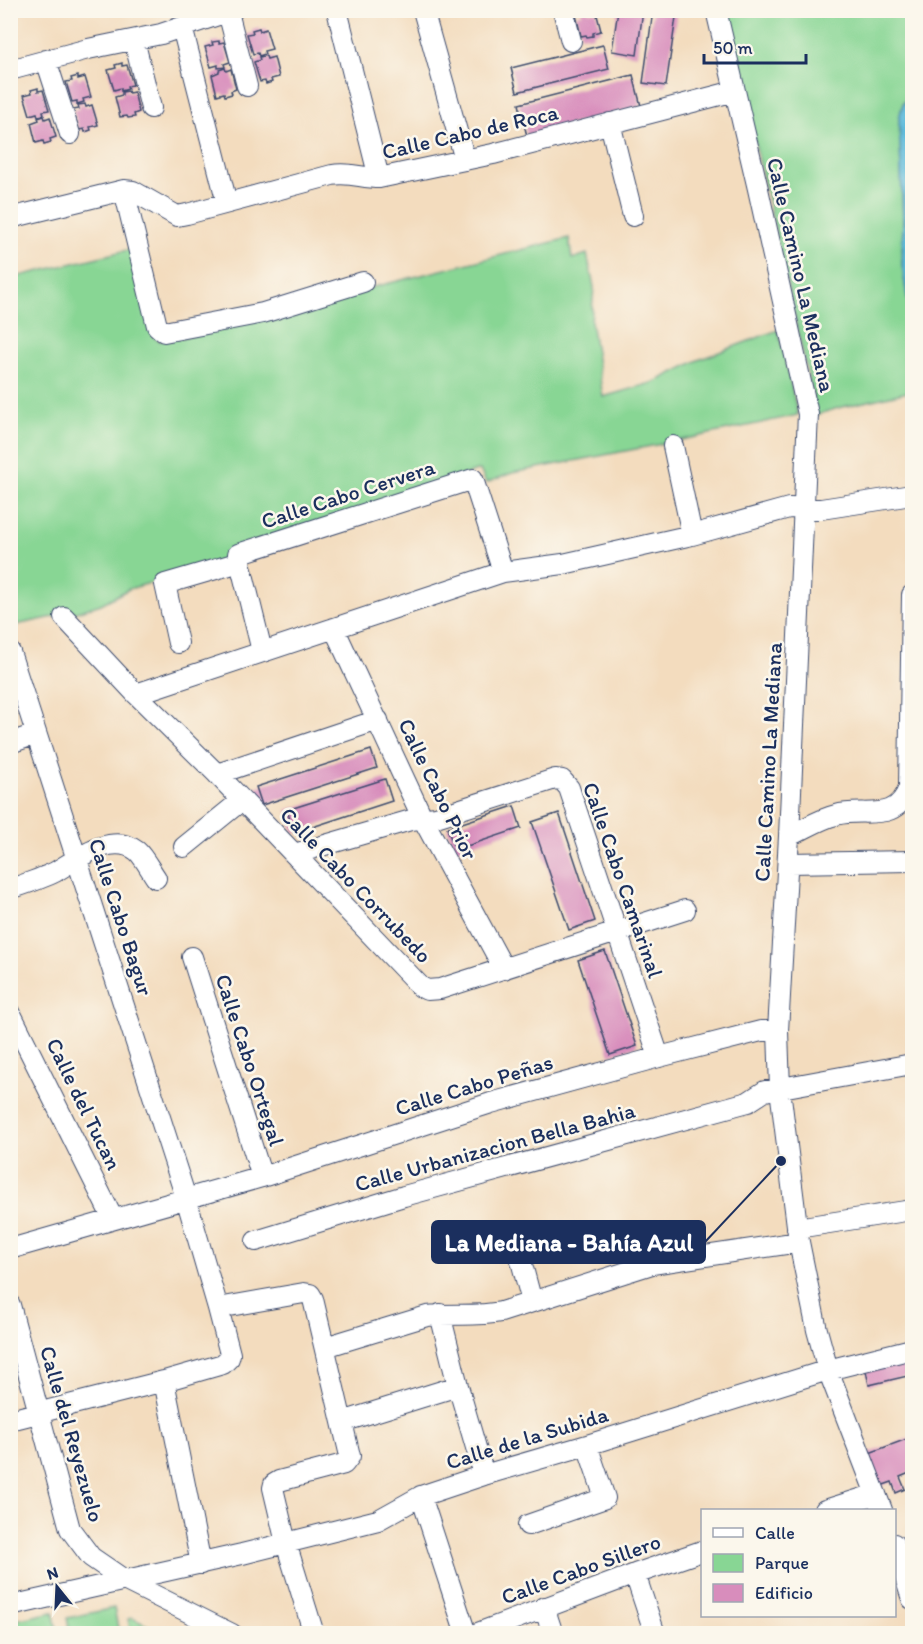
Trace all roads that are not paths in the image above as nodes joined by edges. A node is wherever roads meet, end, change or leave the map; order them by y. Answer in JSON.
{"nodes":[{"id":1,"x":337,"y":10,"type":"edge"},
{"id":2,"x":423,"y":10,"type":"edge"},
{"id":3,"x":563,"y":10,"type":"edge"},
{"id":4,"x":716,"y":10,"type":"edge"},
{"id":5,"x":231,"y":11,"type":"edge"},
{"id":6,"x":182,"y":27,"type":"junction"},
{"id":7,"x":134,"y":39,"type":"junction"},
{"id":8,"x":571,"y":41,"type":"dead end"},
{"id":9,"x":46,"y":60,"type":"junction"},
{"id":10,"x":10,"y":70,"type":"edge"},
{"id":11,"x":247,"y":86,"type":"dead end"},
{"id":12,"x":735,"y":91,"type":"junction"},
{"id":13,"x":151,"y":108,"type":"dead end"},
{"id":14,"x":610,"y":123,"type":"junction"},
{"id":15,"x":70,"y":134,"type":"dead end"},
{"id":16,"x":465,"y":160,"type":"junction"},
{"id":17,"x":379,"y":178,"type":"junction"},
{"id":18,"x":124,"y":190,"type":"junction"},
{"id":19,"x":227,"y":204,"type":"junction"},
{"id":20,"x":633,"y":216,"type":"dead end"},
{"id":21,"x":10,"y":218,"type":"edge"},
{"id":22,"x":363,"y":282,"type":"dead end"},
{"id":23,"x":673,"y":446,"type":"dead end"},
{"id":24,"x":912,"y":495,"type":"edge"},
{"id":25,"x":804,"y":508,"type":"junction"},
{"id":26,"x":692,"y":535,"type":"junction"},
{"id":27,"x":239,"y":558,"type":"junction"},
{"id":28,"x":503,"y":572,"type":"junction"},
{"id":29,"x":912,"y":595,"type":"edge"},
{"id":30,"x":64,"y":617,"type":"dead end"},
{"id":31,"x":334,"y":628,"type":"junction"},
{"id":32,"x":178,"y":643,"type":"dead end"},
{"id":33,"x":262,"y":651,"type":"junction"},
{"id":34,"x":10,"y":652,"type":"edge"},
{"id":35,"x":136,"y":694,"type":"junction"},
{"id":36,"x":378,"y":720,"type":"junction"},
{"id":37,"x":36,"y":734,"type":"junction"},
{"id":38,"x":10,"y":743,"type":"edge"},
{"id":39,"x":217,"y":774,"type":"junction"},
{"id":40,"x":242,"y":800,"type":"junction"},
{"id":41,"x":423,"y":819,"type":"junction"},
{"id":42,"x":789,"y":836,"type":"junction"},
{"id":43,"x":184,"y":847,"type":"dead end"},
{"id":44,"x":294,"y":854,"type":"junction"},
{"id":45,"x":76,"y":858,"type":"junction"},
{"id":46,"x":912,"y":861,"type":"edge"},
{"id":47,"x":788,"y":863,"type":"junction"},
{"id":48,"x":156,"y":878,"type":"dead end"},
{"id":49,"x":10,"y":889,"type":"edge"},
{"id":50,"x":685,"y":910,"type":"dead end"},
{"id":51,"x":617,"y":933,"type":"junction"},
{"id":52,"x":192,"y":957,"type":"dead end"},
{"id":53,"x":504,"y":969,"type":"junction"},
{"id":54,"x":10,"y":1012,"type":"edge"},
{"id":55,"x":778,"y":1031,"type":"junction"},
{"id":56,"x":658,"y":1057,"type":"junction"},
{"id":57,"x":912,"y":1064,"type":"edge"},
{"id":58,"x":781,"y":1096,"type":"junction"},
{"id":59,"x":262,"y":1177,"type":"junction"},
{"id":60,"x":186,"y":1198,"type":"junction"},
{"id":61,"x":912,"y":1210,"type":"edge"},
{"id":62,"x":113,"y":1219,"type":"junction"},
{"id":63,"x":798,"y":1235,"type":"junction"},
{"id":64,"x":256,"y":1241,"type":"dead end"},
{"id":65,"x":10,"y":1249,"type":"edge"},
{"id":66,"x":520,"y":1257,"type":"dead end"},
{"id":67,"x":532,"y":1302,"type":"junction"},
{"id":68,"x":10,"y":1305,"type":"edge"},
{"id":69,"x":218,"y":1308,"type":"junction"},
{"id":70,"x":441,"y":1314,"type":"junction"},
{"id":71,"x":324,"y":1347,"type":"junction"},
{"id":72,"x":912,"y":1348,"type":"edge"},
{"id":73,"x":828,"y":1370,"type":"junction"},
{"id":74,"x":164,"y":1381,"type":"junction"},
{"id":75,"x":458,"y":1386,"type":"junction"},
{"id":76,"x":39,"y":1412,"type":"junction"},
{"id":77,"x":10,"y":1420,"type":"edge"},
{"id":78,"x":342,"y":1422,"type":"junction"},
{"id":79,"x":587,"y":1445,"type":"junction"},
{"id":80,"x":484,"y":1475,"type":"junction"},
{"id":81,"x":421,"y":1496,"type":"junction"},
{"id":82,"x":879,"y":1502,"type":"edge"},
{"id":83,"x":832,"y":1509,"type":"edge"},
{"id":84,"x":528,"y":1525,"type":"dead end"},
{"id":85,"x":286,"y":1543,"type":"junction"},
{"id":86,"x":701,"y":1551,"type":"edge"},
{"id":87,"x":896,"y":1552,"type":"edge"},
{"id":88,"x":201,"y":1564,"type":"junction"},
{"id":89,"x":635,"y":1574,"type":"junction"},
{"id":90,"x":126,"y":1581,"type":"junction"},
{"id":91,"x":912,"y":1599,"type":"edge"},
{"id":92,"x":10,"y":1606,"type":"edge"},
{"id":93,"x":544,"y":1607,"type":"junction"},
{"id":94,"x":232,"y":1634,"type":"edge"},
{"id":95,"x":314,"y":1634,"type":"edge"},
{"id":96,"x":466,"y":1634,"type":"edge"},
{"id":97,"x":475,"y":1634,"type":"edge"},
{"id":98,"x":553,"y":1634,"type":"edge"},
{"id":99,"x":655,"y":1634,"type":"edge"}],
"edges":[{"from":1,"to":17,"type":"street"},
{"from":2,"to":16,"type":"street"},
{"from":3,"to":8,"type":"street"},
{"from":4,"to":12,"type":"street","name":"Calle Camino La Mediana"},
{"from":5,"to":6,"type":"street"},
{"from":5,"to":11,"type":"street"},
{"from":6,"to":7,"type":"street"},
{"from":6,"to":19,"type":"street"},
{"from":7,"to":9,"type":"street"},
{"from":7,"to":13,"type":"street"},
{"from":9,"to":10,"type":"street"},
{"from":9,"to":15,"type":"street"},
{"from":12,"to":14,"type":"street","name":"Calle Cabo de Roca"},
{"from":12,"to":25,"type":"street","name":"Calle Camino La Mediana"},
{"from":14,"to":16,"type":"street","name":"Calle Cabo de Roca"},
{"from":14,"to":20,"type":"street"},
{"from":16,"to":17,"type":"street","name":"Calle Cabo de Roca"},
{"from":17,"to":19,"type":"street","name":"Calle Cabo de Roca"},
{"from":18,"to":19,"type":"street","name":"Calle Cabo de Roca"},
{"from":18,"to":21,"type":"street"},
{"from":18,"to":22,"type":"street"},
{"from":23,"to":26,"type":"street"},
{"from":24,"to":25,"type":"street"},
{"from":25,"to":26,"type":"street"},
{"from":25,"to":42,"type":"street","name":"Calle Camino La Mediana"},
{"from":26,"to":28,"type":"street"},
{"from":27,"to":28,"type":"street","name":"Calle Cabo Cervera"},
{"from":27,"to":32,"type":"street","name":"Calle Cabo Cervera"},
{"from":27,"to":33,"type":"street"},
{"from":28,"to":31,"type":"street"},
{"from":29,"to":42,"type":"street"},
{"from":30,"to":35,"type":"street","name":"Calle Cabo Corrubedo"},
{"from":31,"to":33,"type":"street"},
{"from":31,"to":36,"type":"street","name":"Calle Cabo Prior"},
{"from":33,"to":35,"type":"street"},
{"from":34,"to":37,"type":"street","name":"Calle Cabo Bagur"},
{"from":35,"to":39,"type":"street","name":"Calle Cabo Corrubedo"},
{"from":36,"to":39,"type":"street"},
{"from":36,"to":41,"type":"street","name":"Calle Cabo Prior"},
{"from":37,"to":38,"type":"street"},
{"from":37,"to":45,"type":"street","name":"Calle Cabo Bagur"},
{"from":39,"to":40,"type":"street","name":"Calle Cabo Corrubedo"},
{"from":40,"to":43,"type":"street"},
{"from":40,"to":44,"type":"street","name":"Calle Cabo Corrubedo"},
{"from":41,"to":44,"type":"street","name":"Calle Cabo Camarinal"},
{"from":41,"to":51,"type":"street","name":"Calle Cabo Camarinal"},
{"from":41,"to":53,"type":"street","name":"Calle Cabo Prior"},
{"from":42,"to":47,"type":"street","name":"Calle Camino La Mediana"},
{"from":44,"to":53,"type":"street","name":"Calle Cabo Corrubedo"},
{"from":45,"to":48,"type":"street"},
{"from":45,"to":49,"type":"street"},
{"from":45,"to":60,"type":"street","name":"Calle Cabo Bagur"},
{"from":46,"to":47,"type":"street"},
{"from":47,"to":55,"type":"street","name":"Calle Camino La Mediana"},
{"from":50,"to":51,"type":"street","name":"Calle Cabo Corrubedo"},
{"from":51,"to":53,"type":"street","name":"Calle Cabo Corrubedo"},
{"from":51,"to":56,"type":"street","name":"Calle Cabo Camarinal"},
{"from":52,"to":59,"type":"street","name":"Calle Cabo Ortegal"},
{"from":54,"to":62,"type":"street","name":"Calle del Tucan"},
{"from":55,"to":56,"type":"street","name":"Calle Cabo Peñas"},
{"from":55,"to":58,"type":"street","name":"Calle Camino La Mediana"},
{"from":56,"to":59,"type":"street","name":"Calle Cabo Peñas"},
{"from":57,"to":58,"type":"street","name":"Calle Urbanizacion Bella Bahia"},
{"from":58,"to":63,"type":"street","name":"Calle Camino La Mediana"},
{"from":58,"to":64,"type":"street","name":"Calle Urbanizacion Bella Bahia"},
{"from":59,"to":60,"type":"street","name":"Calle Cabo Peñas"},
{"from":60,"to":62,"type":"street","name":"Calle Cabo Peñas"},
{"from":60,"to":69,"type":"street","name":"Calle Cabo Bagur"},
{"from":61,"to":63,"type":"street"},
{"from":62,"to":65,"type":"street","name":"Calle Cabo Peñas"},
{"from":63,"to":67,"type":"street"},
{"from":63,"to":73,"type":"street","name":"Calle Camino La Mediana"},
{"from":66,"to":67,"type":"street"},
{"from":67,"to":70,"type":"street"},
{"from":68,"to":76,"type":"street","name":"Calle del Reyezuelo"},
{"from":69,"to":71,"type":"street"},
{"from":69,"to":74,"type":"street","name":"Calle Cabo Bagur"},
{"from":70,"to":71,"type":"street"},
{"from":70,"to":75,"type":"street"},
{"from":71,"to":78,"type":"street"},
{"from":72,"to":73,"type":"street","name":"Calle de la Subida"},
{"from":73,"to":79,"type":"street","name":"Calle de la Subida"},
{"from":73,"to":82,"type":"street","name":"Calle Camino La Mediana"},
{"from":74,"to":76,"type":"street"},
{"from":74,"to":88,"type":"street"},
{"from":75,"to":78,"type":"street"},
{"from":75,"to":80,"type":"street"},
{"from":76,"to":77,"type":"street"},
{"from":76,"to":90,"type":"street","name":"Calle del Reyezuelo"},
{"from":78,"to":85,"type":"street"},
{"from":79,"to":80,"type":"street","name":"Calle de la Subida"},
{"from":79,"to":84,"type":"street"},
{"from":80,"to":81,"type":"street","name":"Calle de la Subida"},
{"from":81,"to":85,"type":"street","name":"Calle de la Subida"},
{"from":81,"to":96,"type":"street"},
{"from":82,"to":83,"type":"street"},
{"from":85,"to":88,"type":"street","name":"Calle de la Subida"},
{"from":85,"to":95,"type":"street"},
{"from":86,"to":89,"type":"street","name":"Calle Cabo Sillero"},
{"from":87,"to":91,"type":"street"},
{"from":88,"to":90,"type":"street","name":"Calle de la Subida"},
{"from":89,"to":93,"type":"street","name":"Calle Cabo Sillero"},
{"from":89,"to":99,"type":"street"},
{"from":90,"to":92,"type":"street","name":"Calle de la Subida"},
{"from":90,"to":94,"type":"street","name":"Calle del Reyezuelo"},
{"from":93,"to":97,"type":"street","name":"Calle Cabo Sillero"},
{"from":93,"to":98,"type":"street"}]}
